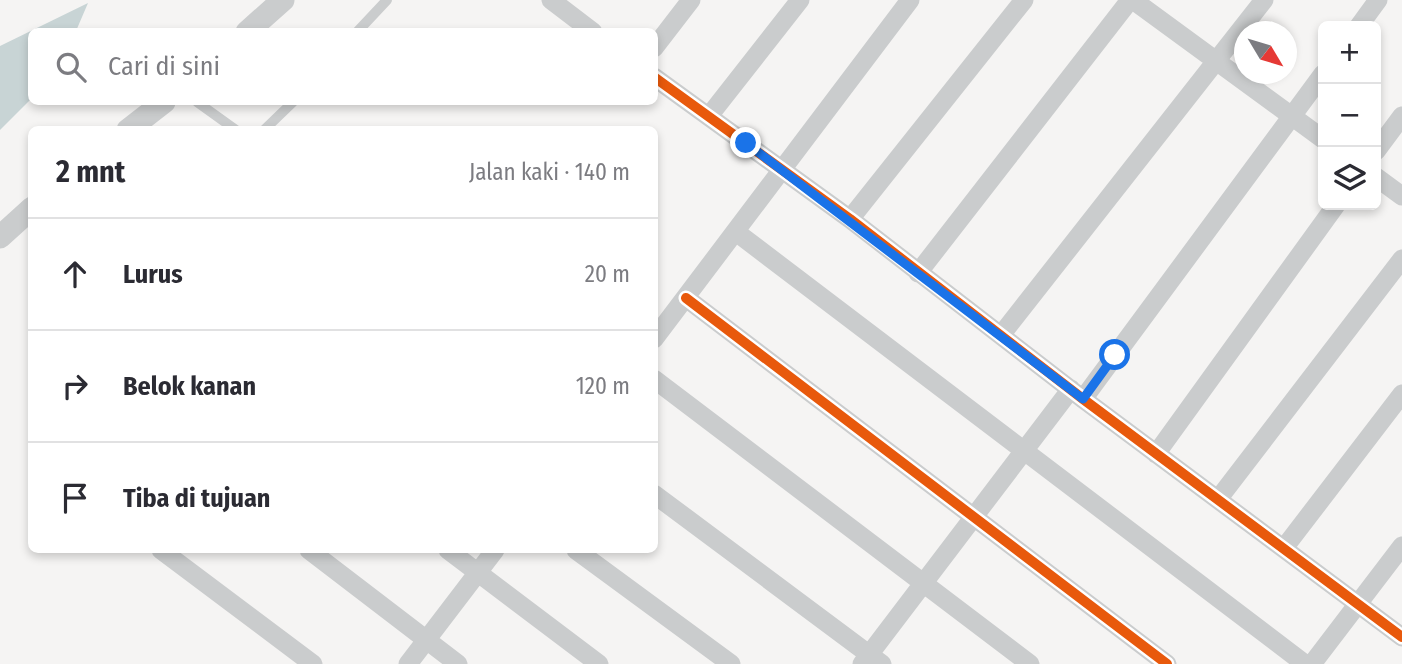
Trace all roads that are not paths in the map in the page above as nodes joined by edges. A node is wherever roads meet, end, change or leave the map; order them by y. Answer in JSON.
{"nodes":[{"id":1,"x":283,"y":0,"type":"edge"},
{"id":2,"x":387,"y":0,"type":"edge"},
{"id":3,"x":551,"y":0,"type":"edge"},
{"id":4,"x":691,"y":0,"type":"edge"},
{"id":5,"x":800,"y":0,"type":"edge"},
{"id":6,"x":911,"y":0,"type":"edge"},
{"id":7,"x":1024,"y":0,"type":"edge"},
{"id":8,"x":1264,"y":0,"type":"edge"},
{"id":9,"x":1378,"y":0,"type":"edge"},
{"id":10,"x":1139,"y":2,"type":"edge"},
{"id":11,"x":572,"y":6,"type":"edge"},
{"id":12,"x":1363,"y":21,"type":"edge"},
{"id":13,"x":252,"y":28,"type":"edge"},
{"id":14,"x":362,"y":28,"type":"edge"},
{"id":15,"x":590,"y":28,"type":"edge"},
{"id":16,"x":658,"y":43,"type":"edge"},
{"id":17,"x":1217,"y":62,"type":"junction"},
{"id":18,"x":658,"y":80,"type":"edge"},
{"id":19,"x":1318,"y":81,"type":"edge"},
{"id":20,"x":160,"y":105,"type":"edge"},
{"id":21,"x":201,"y":105,"type":"edge"},
{"id":22,"x":290,"y":105,"type":"edge"},
{"id":23,"x":709,"y":116,"type":"junction"},
{"id":24,"x":1402,"y":116,"type":"edge"},
{"id":25,"x":1292,"y":117,"type":"junction"},
{"id":26,"x":133,"y":126,"type":"edge"},
{"id":27,"x":230,"y":126,"type":"edge"},
{"id":28,"x":268,"y":126,"type":"edge"},
{"id":29,"x":1318,"y":135,"type":"edge"},
{"id":30,"x":1379,"y":147,"type":"edge"},
{"id":31,"x":783,"y":170,"type":"junction"},
{"id":32,"x":1381,"y":181,"type":"edge"},
{"id":33,"x":1402,"y":196,"type":"edge"},
{"id":34,"x":1332,"y":210,"type":"edge"},
{"id":35,"x":28,"y":212,"type":"edge"},
{"id":36,"x":850,"y":219,"type":"junction"},
{"id":37,"x":736,"y":232,"type":"junction"},
{"id":38,"x":0,"y":237,"type":"edge"},
{"id":39,"x":1402,"y":259,"type":"edge"},
{"id":40,"x":918,"y":273,"type":"junction"},
{"id":41,"x":686,"y":298,"type":"junction"},
{"id":42,"x":658,"y":334,"type":"edge"},
{"id":43,"x":1001,"y":335,"type":"junction"},
{"id":44,"x":658,"y":382,"type":"edge"},
{"id":45,"x":1077,"y":394,"type":"junction"},
{"id":46,"x":1402,"y":394,"type":"edge"},
{"id":47,"x":1024,"y":451,"type":"junction"},
{"id":48,"x":1156,"y":454,"type":"junction"},
{"id":49,"x":658,"y":497,"type":"edge"},
{"id":50,"x":1219,"y":498,"type":"junction"},
{"id":51,"x":974,"y":517,"type":"junction"},
{"id":52,"x":1402,"y":545,"type":"edge"},
{"id":53,"x":1284,"y":548,"type":"junction"},
{"id":54,"x":165,"y":553,"type":"edge"},
{"id":55,"x":313,"y":553,"type":"edge"},
{"id":56,"x":452,"y":553,"type":"edge"},
{"id":57,"x":493,"y":553,"type":"edge"},
{"id":58,"x":580,"y":553,"type":"edge"},
{"id":59,"x":478,"y":572,"type":"junction"},
{"id":60,"x":924,"y":583,"type":"junction"},
{"id":61,"x":1357,"y":604,"type":"junction"},
{"id":62,"x":1402,"y":636,"type":"edge"},
{"id":63,"x":426,"y":640,"type":"junction"},
{"id":64,"x":871,"y":661,"type":"edge"},
{"id":65,"x":313,"y":664,"type":"edge"},
{"id":66,"x":408,"y":664,"type":"edge"},
{"id":67,"x":458,"y":664,"type":"edge"},
{"id":68,"x":599,"y":664,"type":"edge"},
{"id":69,"x":731,"y":664,"type":"edge"},
{"id":70,"x":1030,"y":664,"type":"edge"},
{"id":71,"x":1167,"y":664,"type":"edge"},
{"id":72,"x":1305,"y":664,"type":"edge"},
{"id":73,"x":1312,"y":664,"type":"edge"}],
"edges":[{"from":1,"to":13,"type":"street"},
{"from":2,"to":14,"type":"lane"},
{"from":3,"to":11,"type":"street"},
{"from":4,"to":16,"type":"street"},
{"from":5,"to":23,"type":"street"},
{"from":6,"to":31,"type":"street"},
{"from":7,"to":36,"type":"street"},
{"from":8,"to":17,"type":"street"},
{"from":9,"to":12,"type":"street"},
{"from":10,"to":17,"type":"street"},
{"from":10,"to":40,"type":"street"},
{"from":11,"to":15,"type":"street"},
{"from":17,"to":25,"type":"street"},
{"from":17,"to":43,"type":"street"},
{"from":18,"to":23,"type":"street"},
{"from":19,"to":25,"type":"street"},
{"from":20,"to":26,"type":"street"},
{"from":21,"to":27,"type":"lane"},
{"from":22,"to":28,"type":"lane"},
{"from":23,"to":31,"type":"street"},
{"from":24,"to":30,"type":"street"},
{"from":25,"to":29,"type":"street"},
{"from":25,"to":45,"type":"street"},
{"from":31,"to":36,"type":"street"},
{"from":31,"to":37,"type":"street"},
{"from":32,"to":33,"type":"street"},
{"from":34,"to":48,"type":"street"},
{"from":35,"to":38,"type":"street"},
{"from":36,"to":40,"type":"street"},
{"from":37,"to":41,"type":"street"},
{"from":37,"to":47,"type":"street"},
{"from":39,"to":50,"type":"street"},
{"from":40,"to":43,"type":"street"},
{"from":41,"to":42,"type":"street"},
{"from":41,"to":51,"type":"street"},
{"from":43,"to":45,"type":"street"},
{"from":44,"to":60,"type":"street"},
{"from":45,"to":47,"type":"street"},
{"from":45,"to":48,"type":"street"},
{"from":46,"to":53,"type":"street"},
{"from":47,"to":51,"type":"street"},
{"from":47,"to":72,"type":"street"},
{"from":48,"to":50,"type":"street"},
{"from":49,"to":64,"type":"street"},
{"from":50,"to":53,"type":"street"},
{"from":51,"to":60,"type":"street"},
{"from":51,"to":71,"type":"street"},
{"from":52,"to":61,"type":"street"},
{"from":53,"to":61,"type":"street"},
{"from":54,"to":65,"type":"street"},
{"from":55,"to":63,"type":"street"},
{"from":56,"to":59,"type":"street"},
{"from":57,"to":59,"type":"street"},
{"from":58,"to":69,"type":"street"},
{"from":59,"to":63,"type":"street"},
{"from":59,"to":68,"type":"street"},
{"from":60,"to":64,"type":"street"},
{"from":60,"to":70,"type":"street"},
{"from":61,"to":62,"type":"street"},
{"from":61,"to":73,"type":"street"},
{"from":63,"to":66,"type":"street"},
{"from":63,"to":67,"type":"street"}]}
